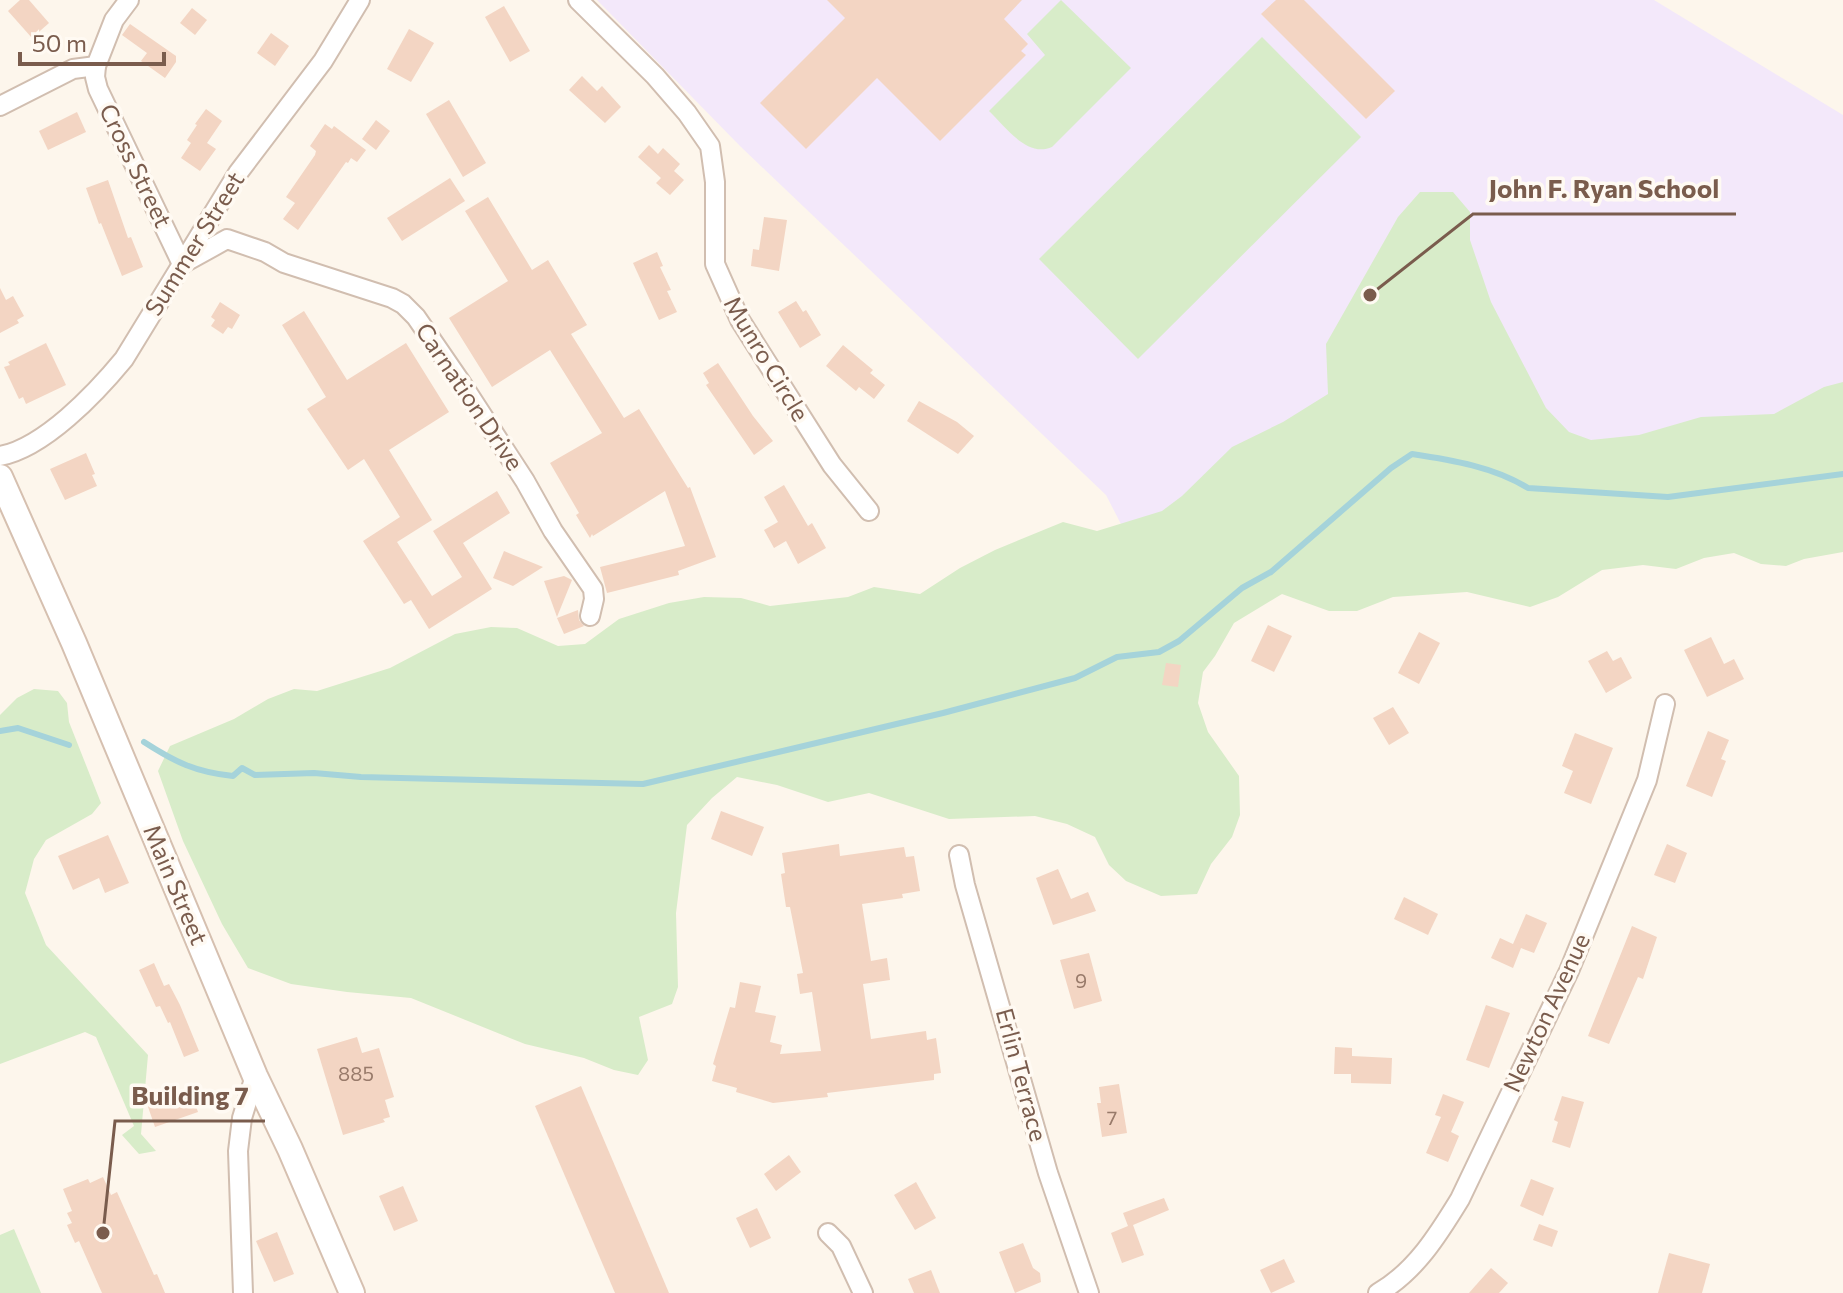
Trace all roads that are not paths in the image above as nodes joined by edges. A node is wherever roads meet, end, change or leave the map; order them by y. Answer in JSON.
{"nodes":[{"id":1,"x":129,"y":0,"type":"edge"},
{"id":2,"x":360,"y":0,"type":"edge"},
{"id":3,"x":578,"y":0,"type":"edge"},
{"id":4,"x":96,"y":66,"type":"junction"},
{"id":5,"x":0,"y":106,"type":"edge"},
{"id":6,"x":182,"y":264,"type":"junction"},
{"id":7,"x":0,"y":456,"type":"edge"},
{"id":8,"x":0,"y":477,"type":"edge"},
{"id":9,"x":869,"y":511,"type":"dead end"},
{"id":10,"x":590,"y":616,"type":"dead end"},
{"id":11,"x":1665,"y":704,"type":"dead end"},
{"id":12,"x":959,"y":855,"type":"dead end"},
{"id":13,"x":255,"y":1076,"type":"junction"},
{"id":14,"x":828,"y":1233,"type":"dead end"},
{"id":15,"x":243,"y":1293,"type":"edge"},
{"id":16,"x":352,"y":1293,"type":"edge"},
{"id":17,"x":863,"y":1293,"type":"edge"},
{"id":18,"x":1089,"y":1293,"type":"edge"},
{"id":19,"x":1378,"y":1293,"type":"edge"}],
"edges":[{"from":1,"to":4,"type":"street"},
{"from":2,"to":6,"type":"street","name":"Summer Street"},
{"from":3,"to":9,"type":"street","name":"Munro Circle"},
{"from":4,"to":5,"type":"street"},
{"from":4,"to":6,"type":"street","name":"Cross Street"},
{"from":6,"to":7,"type":"street","name":"Summer Street"},
{"from":6,"to":10,"type":"street","name":"Carnation Drive"},
{"from":8,"to":13,"type":"main road","name":"Main Street"},
{"from":11,"to":19,"type":"street","name":"Newton Avenue"},
{"from":12,"to":18,"type":"street","name":"Erlin Terrace"},
{"from":13,"to":15,"type":"street"},
{"from":13,"to":16,"type":"main road","name":"Main Street"},
{"from":14,"to":17,"type":"street"}]}
